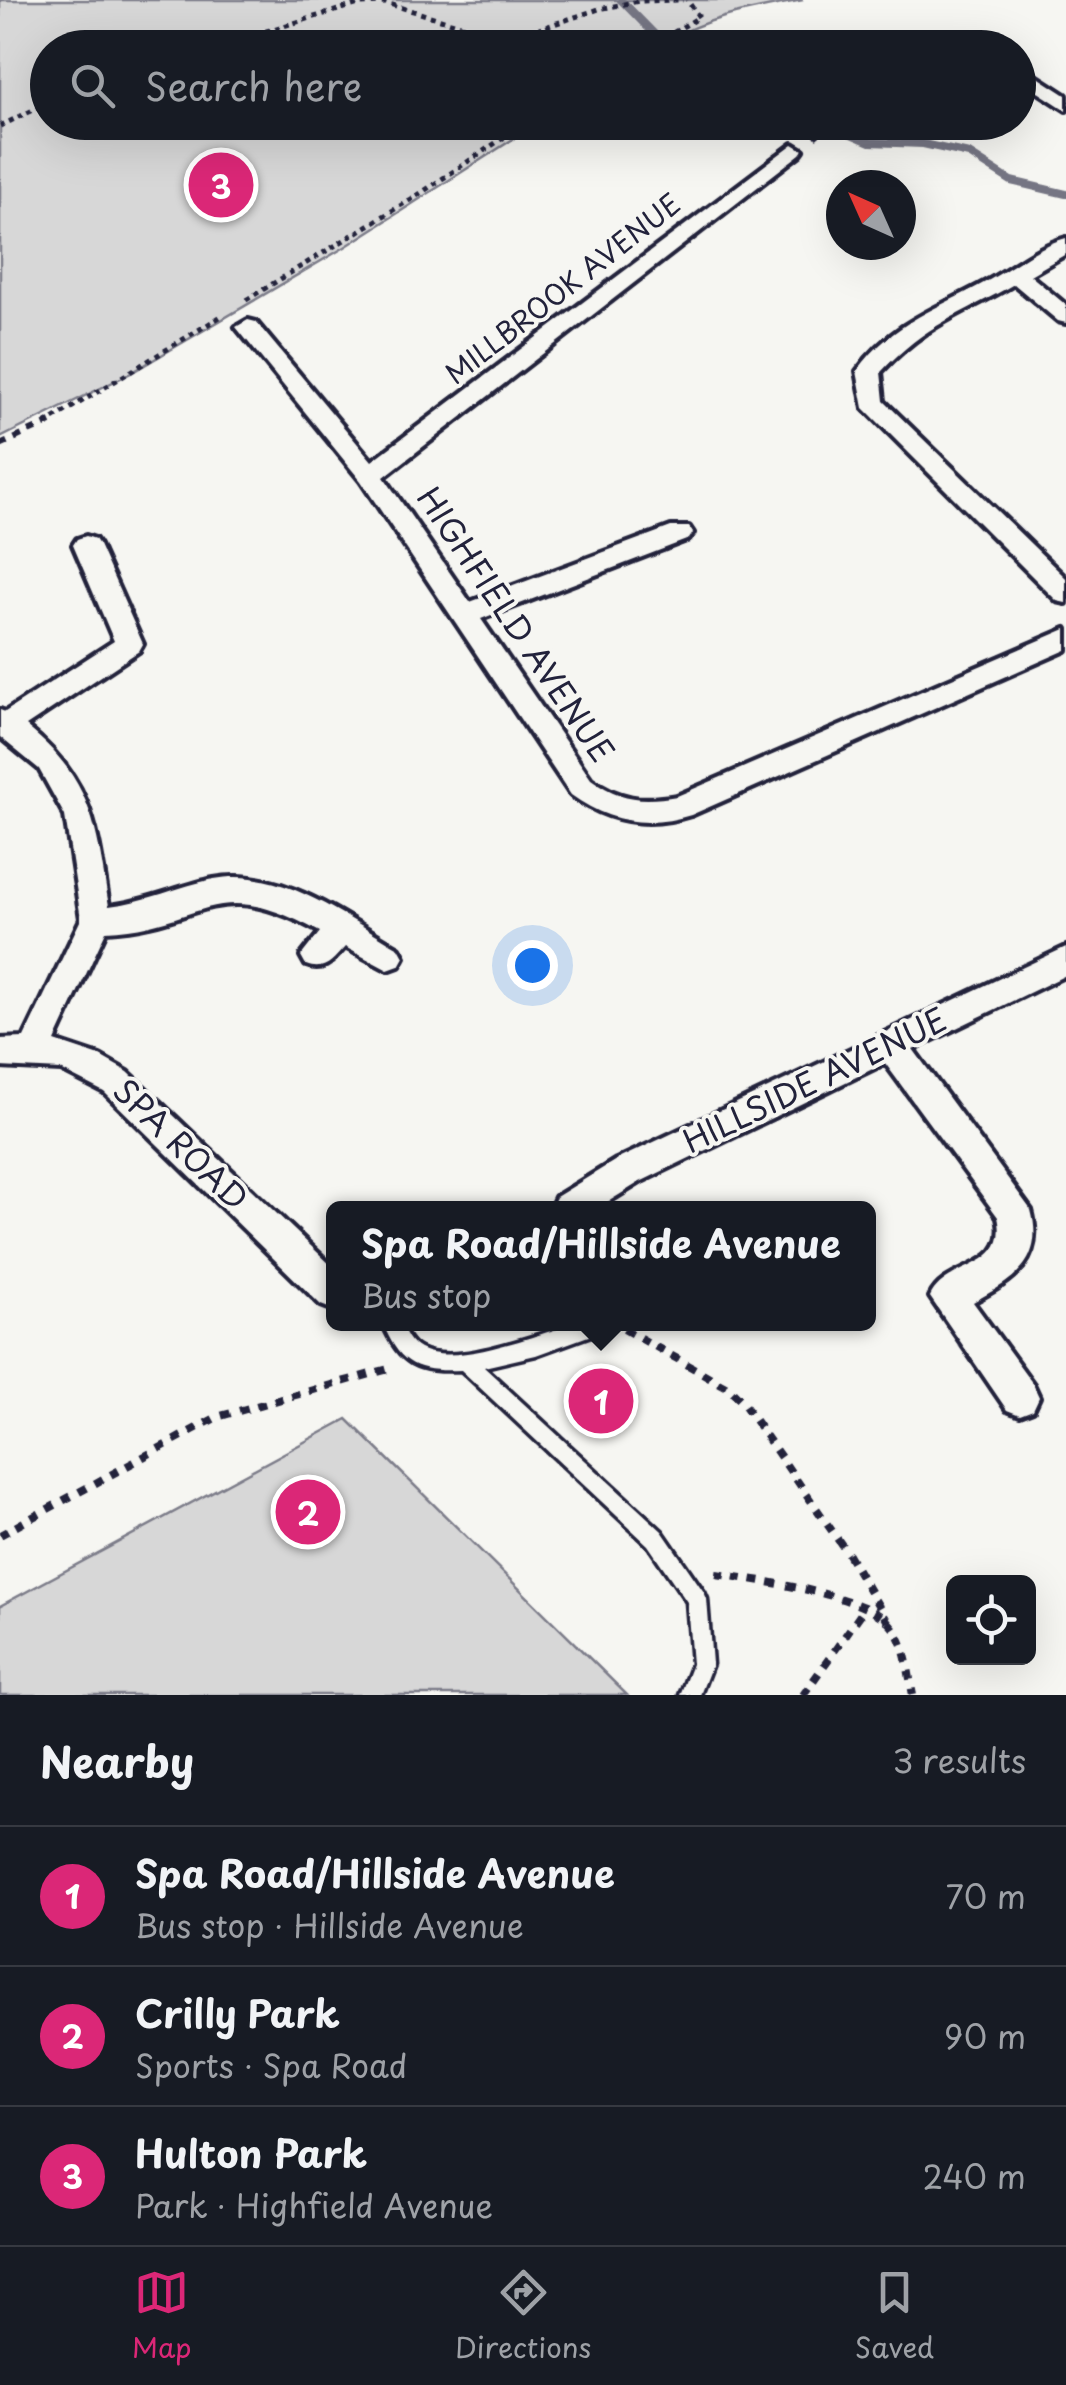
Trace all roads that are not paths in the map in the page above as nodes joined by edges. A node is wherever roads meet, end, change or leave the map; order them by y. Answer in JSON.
{"nodes":[{"id":1,"x":1066,"y":71,"type":"edge"},
{"id":2,"x":1036,"y":74,"type":"edge"},
{"id":3,"x":1036,"y":81,"type":"edge"},
{"id":4,"x":1066,"y":104,"type":"edge"},
{"id":5,"x":792,"y":150,"type":"dead end"},
{"id":6,"x":1066,"y":245,"type":"edge"},
{"id":7,"x":1016,"y":275,"type":"junction"},
{"id":8,"x":1066,"y":316,"type":"edge"},
{"id":9,"x":248,"y":327,"type":"dead end"},
{"id":10,"x":370,"y":476,"type":"junction"},
{"id":11,"x":680,"y":532,"type":"dead end"},
{"id":12,"x":86,"y":545,"type":"dead end"},
{"id":13,"x":1066,"y":594,"type":"edge"},
{"id":14,"x":467,"y":614,"type":"junction"},
{"id":15,"x":1066,"y":639,"type":"edge"},
{"id":16,"x":4,"y":722,"type":"edge"},
{"id":17,"x":96,"y":920,"type":"junction"},
{"id":18,"x":340,"y":931,"type":"junction"},
{"id":19,"x":317,"y":956,"type":"dead end"},
{"id":20,"x":388,"y":957,"type":"dead end"},
{"id":21,"x":1066,"y":960,"type":"edge"},
{"id":22,"x":890,"y":1044,"type":"junction"},
{"id":23,"x":34,"y":1050,"type":"junction"},
{"id":24,"x":0,"y":1054,"type":"edge"},
{"id":25,"x":590,"y":1201,"type":"edge"},
{"id":26,"x":326,"y":1285,"type":"edge"},
{"id":27,"x":395,"y":1331,"type":"edge"},
{"id":28,"x":583,"y":1331,"type":"edge"},
{"id":29,"x":465,"y":1362,"type":"junction"},
{"id":30,"x":1020,"y":1398,"type":"dead end"},
{"id":31,"x":690,"y":1695,"type":"edge"}],
"edges":[{"from":1,"to":2,"type":"street"},
{"from":3,"to":4,"type":"street"},
{"from":5,"to":10,"type":"street","name":"MILLBROOK AVENUE"},
{"from":6,"to":7,"type":"street"},
{"from":7,"to":8,"type":"street"},
{"from":7,"to":13,"type":"street"},
{"from":9,"to":10,"type":"street","name":"HIGHFIELD AVENUE"},
{"from":10,"to":14,"type":"street","name":"HIGHFIELD AVENUE"},
{"from":11,"to":14,"type":"street"},
{"from":12,"to":16,"type":"street"},
{"from":14,"to":15,"type":"street","name":"HIGHFIELD AVENUE"},
{"from":16,"to":17,"type":"street"},
{"from":17,"to":18,"type":"street"},
{"from":17,"to":23,"type":"street"},
{"from":18,"to":19,"type":"street"},
{"from":18,"to":20,"type":"street"},
{"from":21,"to":22,"type":"street","name":"HILLSIDE AVENUE"},
{"from":22,"to":25,"type":"street","name":"HILLSIDE AVENUE"},
{"from":22,"to":30,"type":"street"},
{"from":23,"to":24,"type":"street","name":"SPA ROAD"},
{"from":23,"to":26,"type":"street","name":"SPA ROAD"},
{"from":27,"to":29,"type":"lane"},
{"from":28,"to":29,"type":"lane"},
{"from":29,"to":31,"type":"lane"}]}
